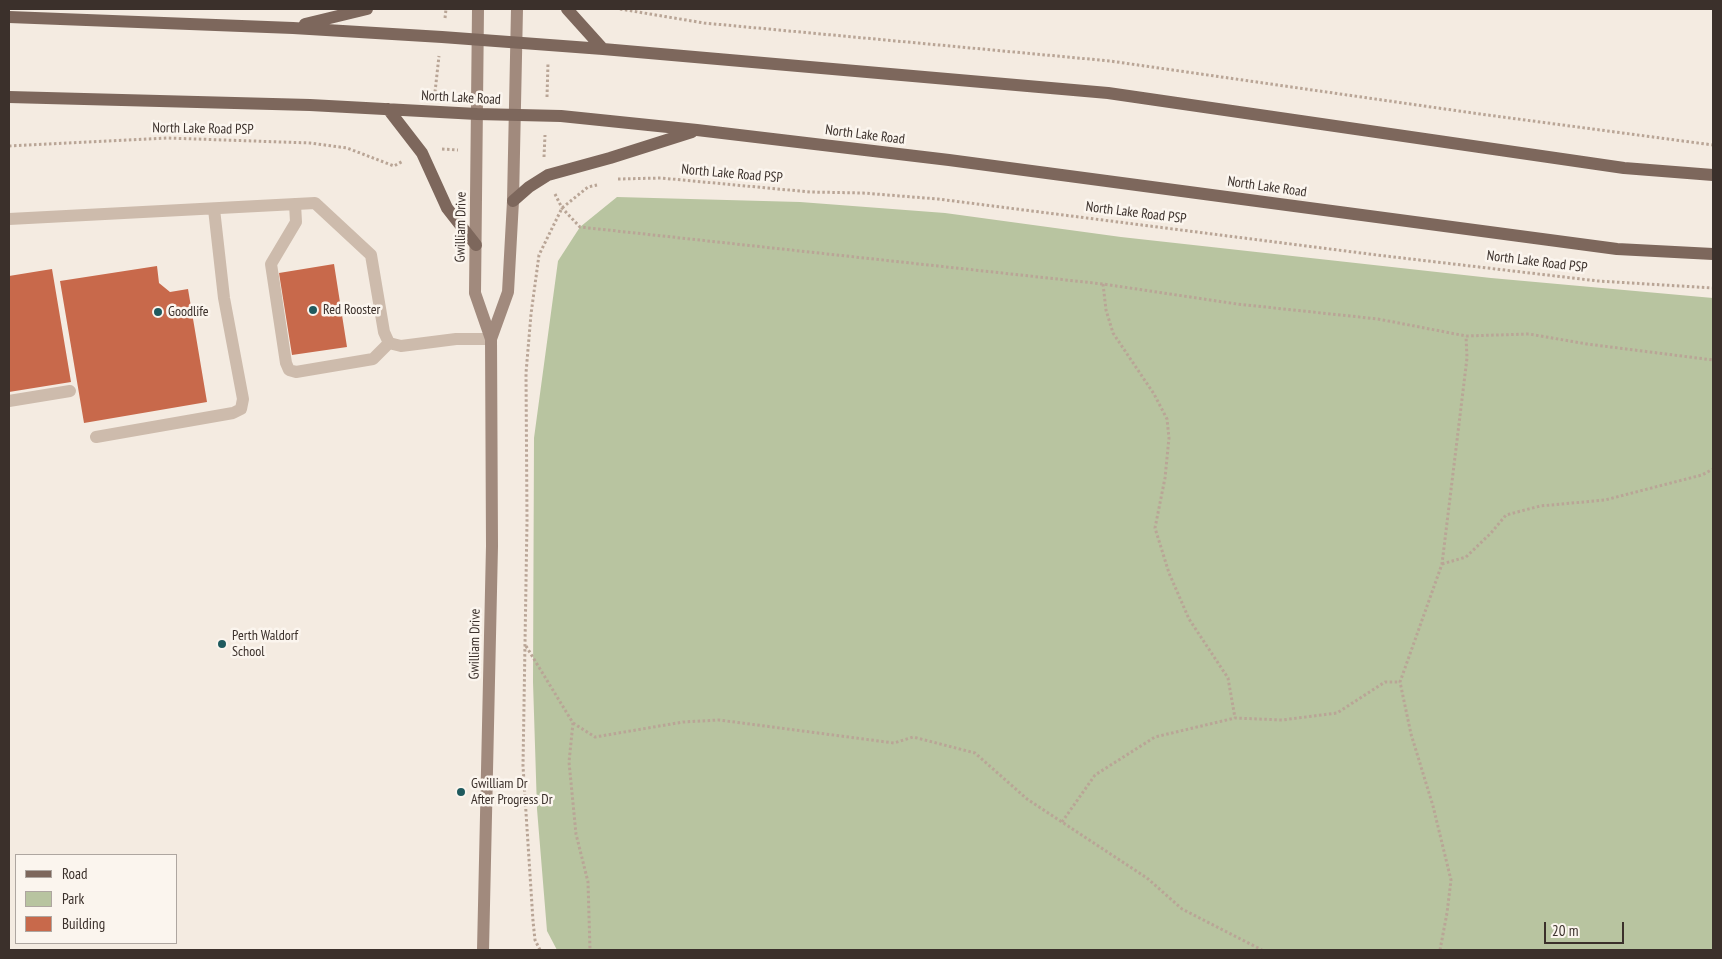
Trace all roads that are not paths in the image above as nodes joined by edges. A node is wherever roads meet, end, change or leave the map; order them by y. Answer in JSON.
{"nodes":[{"id":1,"x":366,"y":9,"type":"edge"},
{"id":2,"x":478,"y":9,"type":"edge"},
{"id":3,"x":517,"y":9,"type":"edge"},
{"id":4,"x":567,"y":9,"type":"edge"},
{"id":5,"x":9,"y":17,"type":"edge"},
{"id":6,"x":293,"y":28,"type":"junction"},
{"id":7,"x":477,"y":40,"type":"junction"},
{"id":8,"x":515,"y":43,"type":"junction"},
{"id":9,"x":604,"y":49,"type":"junction"},
{"id":10,"x":9,"y":97,"type":"edge"},
{"id":11,"x":388,"y":109,"type":"junction"},
{"id":12,"x":477,"y":114,"type":"junction"},
{"id":13,"x":515,"y":115,"type":"junction"},
{"id":14,"x":697,"y":130,"type":"junction"},
{"id":15,"x":1713,"y":175,"type":"edge"},
{"id":16,"x":513,"y":201,"type":"junction"},
{"id":17,"x":295,"y":204,"type":"junction"},
{"id":18,"x":214,"y":208,"type":"junction"},
{"id":19,"x":9,"y":219,"type":"edge"},
{"id":20,"x":476,"y":245,"type":"junction"},
{"id":21,"x":1713,"y":254,"type":"edge"},
{"id":22,"x":490,"y":339,"type":"junction"},
{"id":23,"x":389,"y":342,"type":"junction"},
{"id":24,"x":70,"y":391,"type":"dead end"},
{"id":25,"x":9,"y":401,"type":"edge"},
{"id":26,"x":96,"y":437,"type":"dead end"},
{"id":27,"x":483,"y":950,"type":"edge"}],
"edges":[{"from":1,"to":6,"type":"main road"},
{"from":2,"to":7,"type":"street","name":"Gwilliam Drive"},
{"from":3,"to":8,"type":"street","name":"Gwilliam Drive"},
{"from":4,"to":9,"type":"main road"},
{"from":5,"to":6,"type":"main road"},
{"from":6,"to":7,"type":"main road"},
{"from":7,"to":8,"type":"main road"},
{"from":7,"to":12,"type":"street","name":"Gwilliam Drive"},
{"from":8,"to":9,"type":"main road"},
{"from":8,"to":13,"type":"street","name":"Gwilliam Drive"},
{"from":9,"to":15,"type":"main road"},
{"from":10,"to":11,"type":"main road","name":"North Lake Road"},
{"from":11,"to":12,"type":"main road","name":"North Lake Road"},
{"from":11,"to":20,"type":"main road"},
{"from":12,"to":13,"type":"main road","name":"North Lake Road"},
{"from":12,"to":20,"type":"street","name":"Gwilliam Drive"},
{"from":13,"to":14,"type":"main road","name":"North Lake Road"},
{"from":13,"to":16,"type":"street","name":"Gwilliam Drive"},
{"from":14,"to":16,"type":"main road"},
{"from":14,"to":21,"type":"main road","name":"North Lake Road"},
{"from":16,"to":22,"type":"street","name":"Gwilliam Drive"},
{"from":17,"to":18,"type":"lane"},
{"from":17,"to":23,"type":"lane"},
{"from":17,"to":23,"type":"lane"},
{"from":18,"to":19,"type":"lane"},
{"from":18,"to":26,"type":"lane"},
{"from":20,"to":22,"type":"street","name":"Gwilliam Drive"},
{"from":22,"to":23,"type":"lane"},
{"from":22,"to":27,"type":"street","name":"Gwilliam Drive"},
{"from":24,"to":25,"type":"lane"}]}
